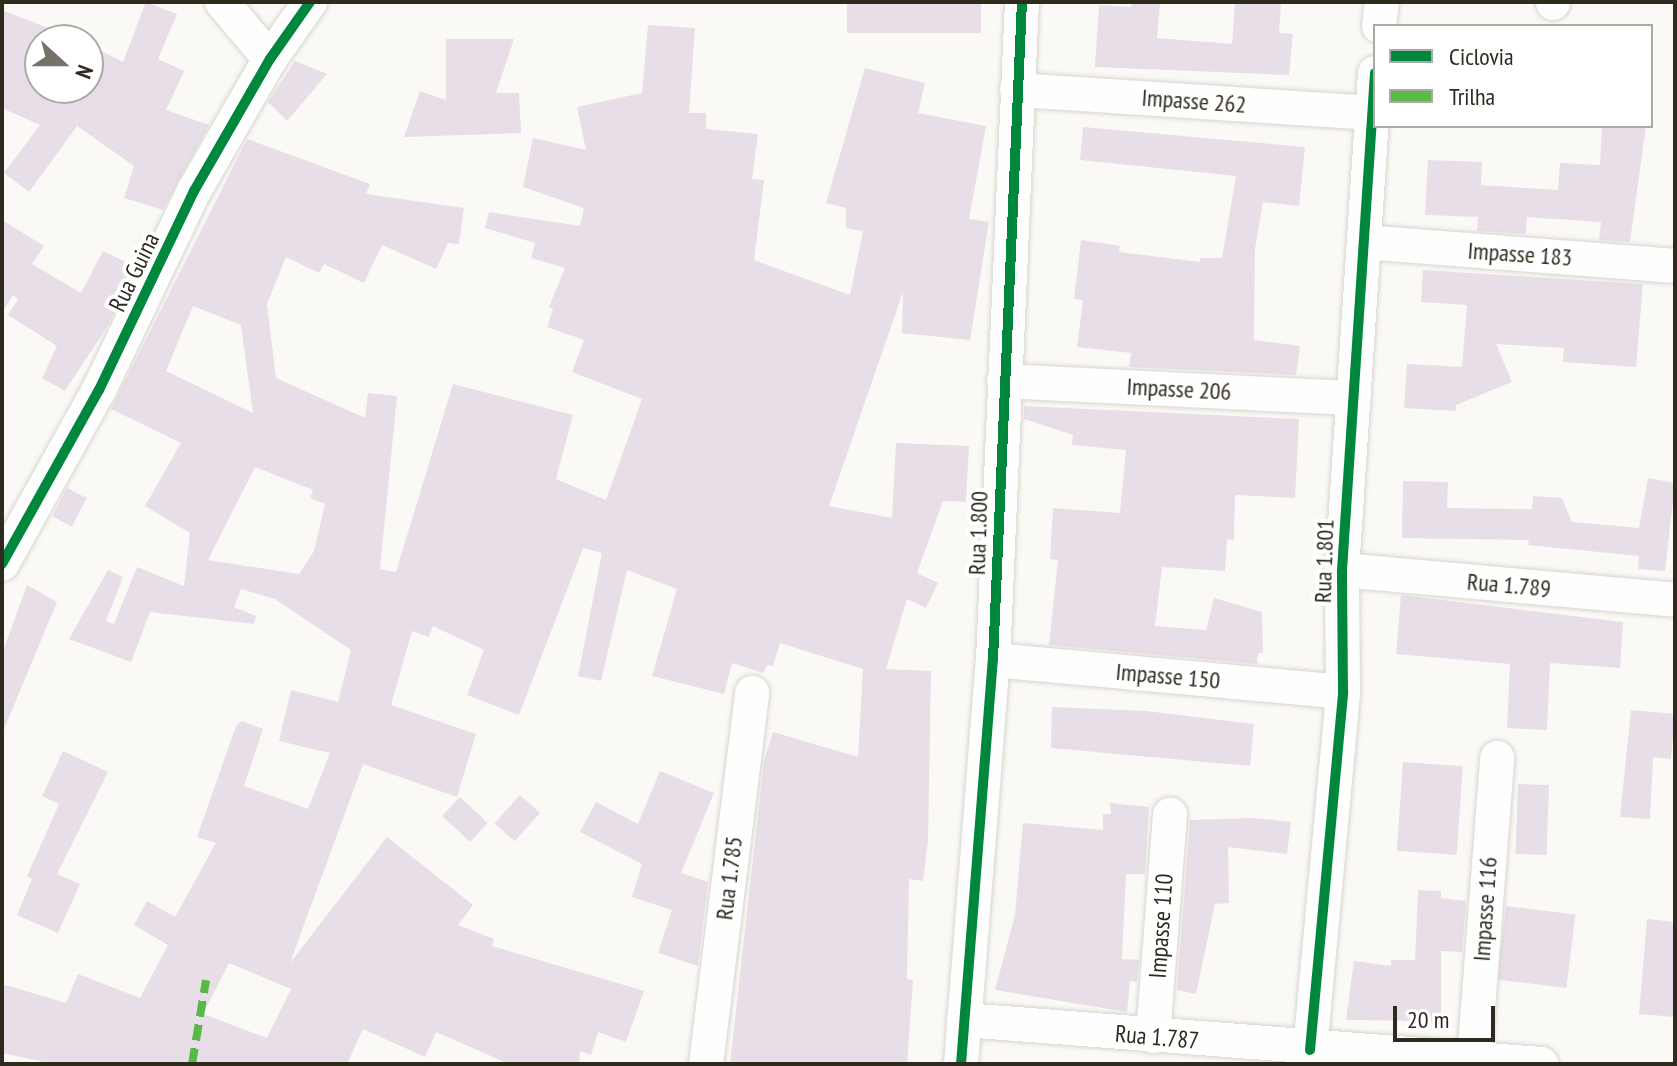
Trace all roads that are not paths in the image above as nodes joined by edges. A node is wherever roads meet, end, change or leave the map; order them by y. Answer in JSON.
{"nodes":[{"id":1,"x":222,"y":2,"type":"edge"},
{"id":2,"x":310,"y":2,"type":"edge"},
{"id":3,"x":1022,"y":2,"type":"edge"},
{"id":4,"x":1382,"y":2,"type":"edge"},
{"id":5,"x":1379,"y":24,"type":"edge"},
{"id":6,"x":270,"y":59,"type":"junction"},
{"id":7,"x":1017,"y":90,"type":"junction"},
{"id":8,"x":1373,"y":93,"type":"edge"},
{"id":9,"x":1371,"y":113,"type":"junction"},
{"id":10,"x":1364,"y":242,"type":"junction"},
{"id":11,"x":1675,"y":266,"type":"edge"},
{"id":12,"x":1004,"y":381,"type":"junction"},
{"id":13,"x":1354,"y":398,"type":"junction"},
{"id":14,"x":2,"y":564,"type":"edge"},
{"id":15,"x":1342,"y":570,"type":"junction"},
{"id":16,"x":1675,"y":600,"type":"edge"},
{"id":17,"x":993,"y":660,"type":"junction"},
{"id":18,"x":1343,"y":692,"type":"junction"},
{"id":19,"x":752,"y":693,"type":"dead end"},
{"id":20,"x":1497,"y":758,"type":"dead end"},
{"id":21,"x":1170,"y":815,"type":"dead end"},
{"id":22,"x":964,"y":1020,"type":"junction"},
{"id":23,"x":1153,"y":1036,"type":"junction"},
{"id":24,"x":1310,"y":1050,"type":"junction"},
{"id":25,"x":1474,"y":1060,"type":"junction"},
{"id":26,"x":706,"y":1064,"type":"edge"},
{"id":27,"x":961,"y":1064,"type":"edge"},
{"id":28,"x":1541,"y":1064,"type":"edge"}],
"edges":[{"from":1,"to":6,"type":"street"},
{"from":2,"to":6,"type":"street","name":"Rua Guina"},
{"from":3,"to":7,"type":"street","name":"Rua 1.800"},
{"from":4,"to":5,"type":"street"},
{"from":6,"to":14,"type":"street","name":"Rua Guina"},
{"from":7,"to":9,"type":"street","name":"Impasse 262"},
{"from":7,"to":12,"type":"street","name":"Rua 1.800"},
{"from":8,"to":9,"type":"street","name":"Rua 1.801"},
{"from":9,"to":10,"type":"street","name":"Rua 1.801"},
{"from":10,"to":11,"type":"street","name":"Impasse 183"},
{"from":10,"to":13,"type":"street","name":"Rua 1.801"},
{"from":12,"to":13,"type":"street","name":"Impasse 206"},
{"from":12,"to":17,"type":"street","name":"Rua 1.800"},
{"from":13,"to":15,"type":"street","name":"Rua 1.801"},
{"from":15,"to":16,"type":"street","name":"Rua 1.789"},
{"from":15,"to":18,"type":"street","name":"Rua 1.801"},
{"from":17,"to":18,"type":"street","name":"Impasse 150"},
{"from":17,"to":22,"type":"street","name":"Rua 1.800"},
{"from":18,"to":24,"type":"street","name":"Rua 1.801"},
{"from":19,"to":26,"type":"street","name":"Rua 1.785"},
{"from":20,"to":25,"type":"street","name":"Impasse 116"},
{"from":21,"to":23,"type":"street","name":"Impasse 110"},
{"from":22,"to":23,"type":"street","name":"Rua 1.787"},
{"from":22,"to":27,"type":"street","name":"Rua 1.800"},
{"from":23,"to":24,"type":"street","name":"Rua 1.787"},
{"from":24,"to":25,"type":"street","name":"Rua 1.787"},
{"from":25,"to":28,"type":"street","name":"Rua 1.787"}]}
